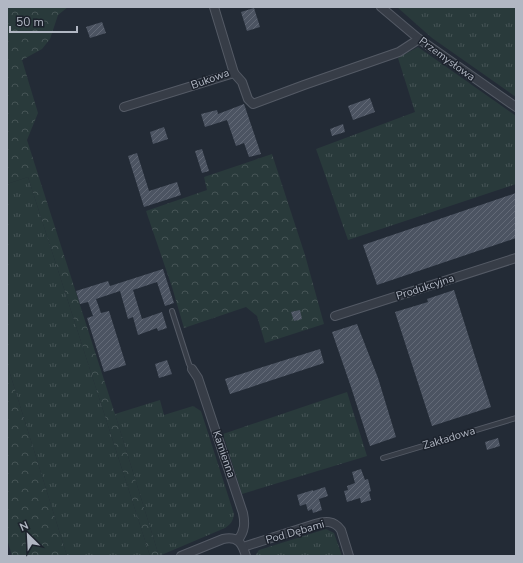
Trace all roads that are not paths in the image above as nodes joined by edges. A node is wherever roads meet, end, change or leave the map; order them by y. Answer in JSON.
{"nodes":[{"id":1,"x":214,"y":7,"type":"edge"},
{"id":2,"x":381,"y":7,"type":"edge"},
{"id":3,"x":419,"y":39,"type":"junction"},
{"id":4,"x":234,"y":73,"type":"junction"},
{"id":5,"x":124,"y":107,"type":"dead end"},
{"id":6,"x":516,"y":107,"type":"edge"},
{"id":7,"x":516,"y":258,"type":"edge"},
{"id":8,"x":172,"y":311,"type":"dead end"},
{"id":9,"x":335,"y":316,"type":"dead end"},
{"id":10,"x":192,"y":369,"type":"joint"},
{"id":11,"x":516,"y":418,"type":"edge"},
{"id":12,"x":383,"y":458,"type":"dead end"},
{"id":13,"x":238,"y":540,"type":"junction"},
{"id":14,"x":243,"y":547,"type":"junction"},
{"id":15,"x":181,"y":556,"type":"edge"},
{"id":16,"x":246,"y":556,"type":"edge"},
{"id":17,"x":349,"y":556,"type":"edge"}],
"edges":[{"from":1,"to":4,"type":"street","name":"Bukowa"},
{"from":2,"to":3,"type":"street","name":"Przemysłowa"},
{"from":3,"to":4,"type":"street"},
{"from":3,"to":6,"type":"street","name":"Przemysłowa"},
{"from":4,"to":5,"type":"street","name":"Bukowa"},
{"from":7,"to":9,"type":"street","name":"Produkcyjna"},
{"from":8,"to":10,"type":"lane"},
{"from":10,"to":13,"type":"street","name":"Kamienna"},
{"from":11,"to":12,"type":"lane","name":"Zakładowa"},
{"from":13,"to":14,"type":"street"},
{"from":13,"to":15,"type":"street"},
{"from":14,"to":16,"type":"street"},
{"from":14,"to":17,"type":"street","name":"Pod Dębami"}]}
